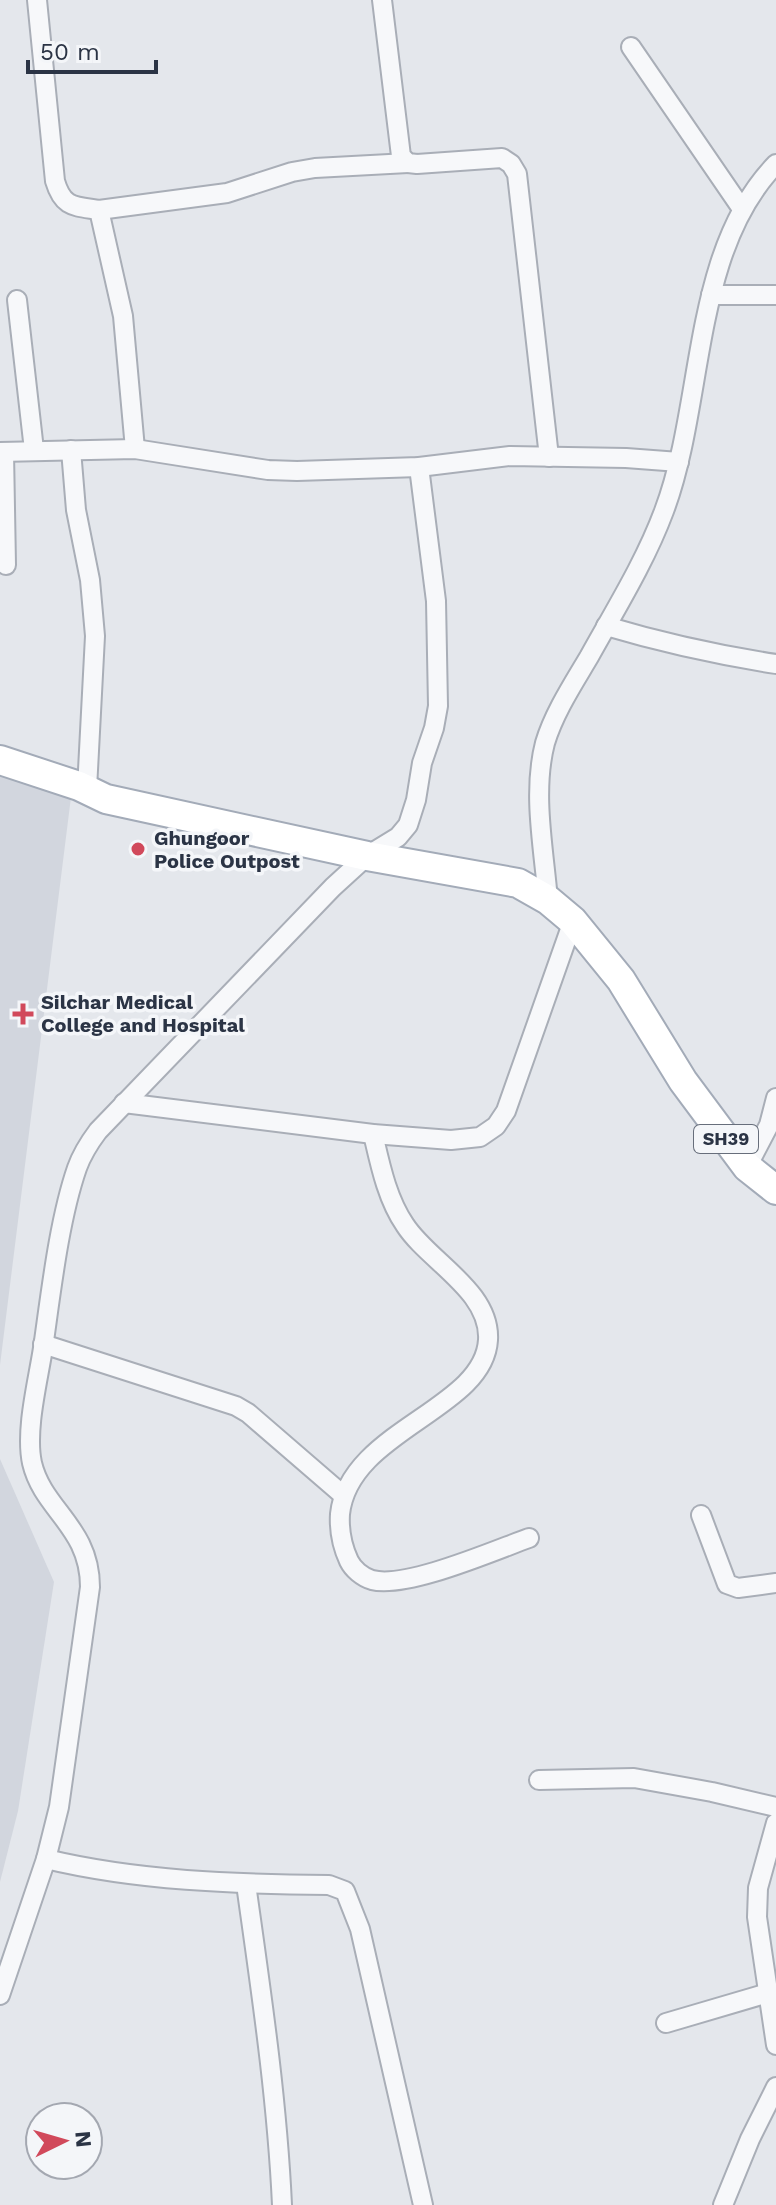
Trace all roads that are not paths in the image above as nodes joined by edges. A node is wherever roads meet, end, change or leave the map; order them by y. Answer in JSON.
{"nodes":[{"id":1,"x":37,"y":0,"type":"edge"},
{"id":2,"x":382,"y":0,"type":"edge"},
{"id":3,"x":631,"y":47,"type":"dead end"},
{"id":4,"x":408,"y":163,"type":"junction"},
{"id":5,"x":776,"y":164,"type":"edge"},
{"id":6,"x":742,"y":209,"type":"junction"},
{"id":7,"x":99,"y":210,"type":"junction"},
{"id":8,"x":711,"y":295,"type":"junction"},
{"id":9,"x":776,"y":295,"type":"edge"},
{"id":10,"x":17,"y":300,"type":"dead end"},
{"id":11,"x":135,"y":449,"type":"junction"},
{"id":12,"x":34,"y":450,"type":"junction"},
{"id":13,"x":71,"y":450,"type":"junction"},
{"id":14,"x":2,"y":452,"type":"edge"},
{"id":15,"x":549,"y":457,"type":"junction"},
{"id":16,"x":679,"y":462,"type":"junction"},
{"id":17,"x":419,"y":467,"type":"junction"},
{"id":18,"x":6,"y":565,"type":"dead end"},
{"id":19,"x":606,"y":626,"type":"junction"},
{"id":20,"x":776,"y":664,"type":"edge"},
{"id":21,"x":0,"y":760,"type":"edge"},
{"id":22,"x":87,"y":789,"type":"junction"},
{"id":23,"x":367,"y":856,"type":"junction"},
{"id":24,"x":548,"y":900,"type":"junction"},
{"id":25,"x":573,"y":921,"type":"junction"},
{"id":26,"x":776,"y":1098,"type":"edge"},
{"id":27,"x":124,"y":1103,"type":"junction"},
{"id":28,"x":373,"y":1134,"type":"junction"},
{"id":29,"x":747,"y":1167,"type":"junction"},
{"id":30,"x":776,"y":1190,"type":"edge"},
{"id":31,"x":43,"y":1344,"type":"junction"},
{"id":32,"x":343,"y":1495,"type":"junction"},
{"id":33,"x":701,"y":1515,"type":"dead end"},
{"id":34,"x":529,"y":1538,"type":"dead end"},
{"id":35,"x":776,"y":1583,"type":"edge"},
{"id":36,"x":539,"y":1780,"type":"dead end"},
{"id":37,"x":776,"y":1807,"type":"edge"},
{"id":38,"x":776,"y":1823,"type":"edge"},
{"id":39,"x":46,"y":1859,"type":"junction"},
{"id":40,"x":246,"y":1884,"type":"junction"},
{"id":41,"x":768,"y":1993,"type":"junction"},
{"id":42,"x":0,"y":1995,"type":"edge"},
{"id":43,"x":666,"y":2023,"type":"dead end"},
{"id":44,"x":776,"y":2045,"type":"edge"},
{"id":45,"x":776,"y":2087,"type":"edge"},
{"id":46,"x":282,"y":2205,"type":"edge"},
{"id":47,"x":423,"y":2205,"type":"edge"},
{"id":48,"x":723,"y":2205,"type":"edge"}],
"edges":[{"from":1,"to":7,"type":"street"},
{"from":2,"to":4,"type":"street"},
{"from":3,"to":6,"type":"street"},
{"from":4,"to":7,"type":"street"},
{"from":4,"to":15,"type":"street"},
{"from":5,"to":6,"type":"street"},
{"from":6,"to":8,"type":"street"},
{"from":7,"to":11,"type":"street"},
{"from":8,"to":9,"type":"street"},
{"from":8,"to":16,"type":"street"},
{"from":10,"to":12,"type":"street"},
{"from":11,"to":13,"type":"street"},
{"from":11,"to":17,"type":"street"},
{"from":12,"to":13,"type":"street"},
{"from":12,"to":14,"type":"street"},
{"from":13,"to":22,"type":"street"},
{"from":14,"to":18,"type":"street"},
{"from":15,"to":16,"type":"street"},
{"from":15,"to":17,"type":"street"},
{"from":16,"to":19,"type":"street"},
{"from":17,"to":23,"type":"street"},
{"from":19,"to":20,"type":"street"},
{"from":19,"to":24,"type":"street"},
{"from":21,"to":22,"type":"main road","number":"SH39"},
{"from":22,"to":23,"type":"main road","number":"SH39"},
{"from":23,"to":24,"type":"main road","number":"SH39"},
{"from":23,"to":27,"type":"street"},
{"from":24,"to":25,"type":"main road","number":"SH39"},
{"from":25,"to":28,"type":"street"},
{"from":25,"to":29,"type":"main road","number":"SH39"},
{"from":26,"to":29,"type":"street"},
{"from":27,"to":28,"type":"street"},
{"from":27,"to":31,"type":"street"},
{"from":28,"to":32,"type":"street"},
{"from":29,"to":30,"type":"main road","number":"SH39"},
{"from":31,"to":32,"type":"street"},
{"from":31,"to":39,"type":"street"},
{"from":32,"to":34,"type":"street"},
{"from":33,"to":35,"type":"street"},
{"from":36,"to":37,"type":"street"},
{"from":38,"to":41,"type":"street"},
{"from":39,"to":40,"type":"street"},
{"from":39,"to":42,"type":"street"},
{"from":40,"to":46,"type":"street"},
{"from":40,"to":47,"type":"street"},
{"from":41,"to":43,"type":"street"},
{"from":41,"to":44,"type":"street"},
{"from":45,"to":48,"type":"street"}]}
